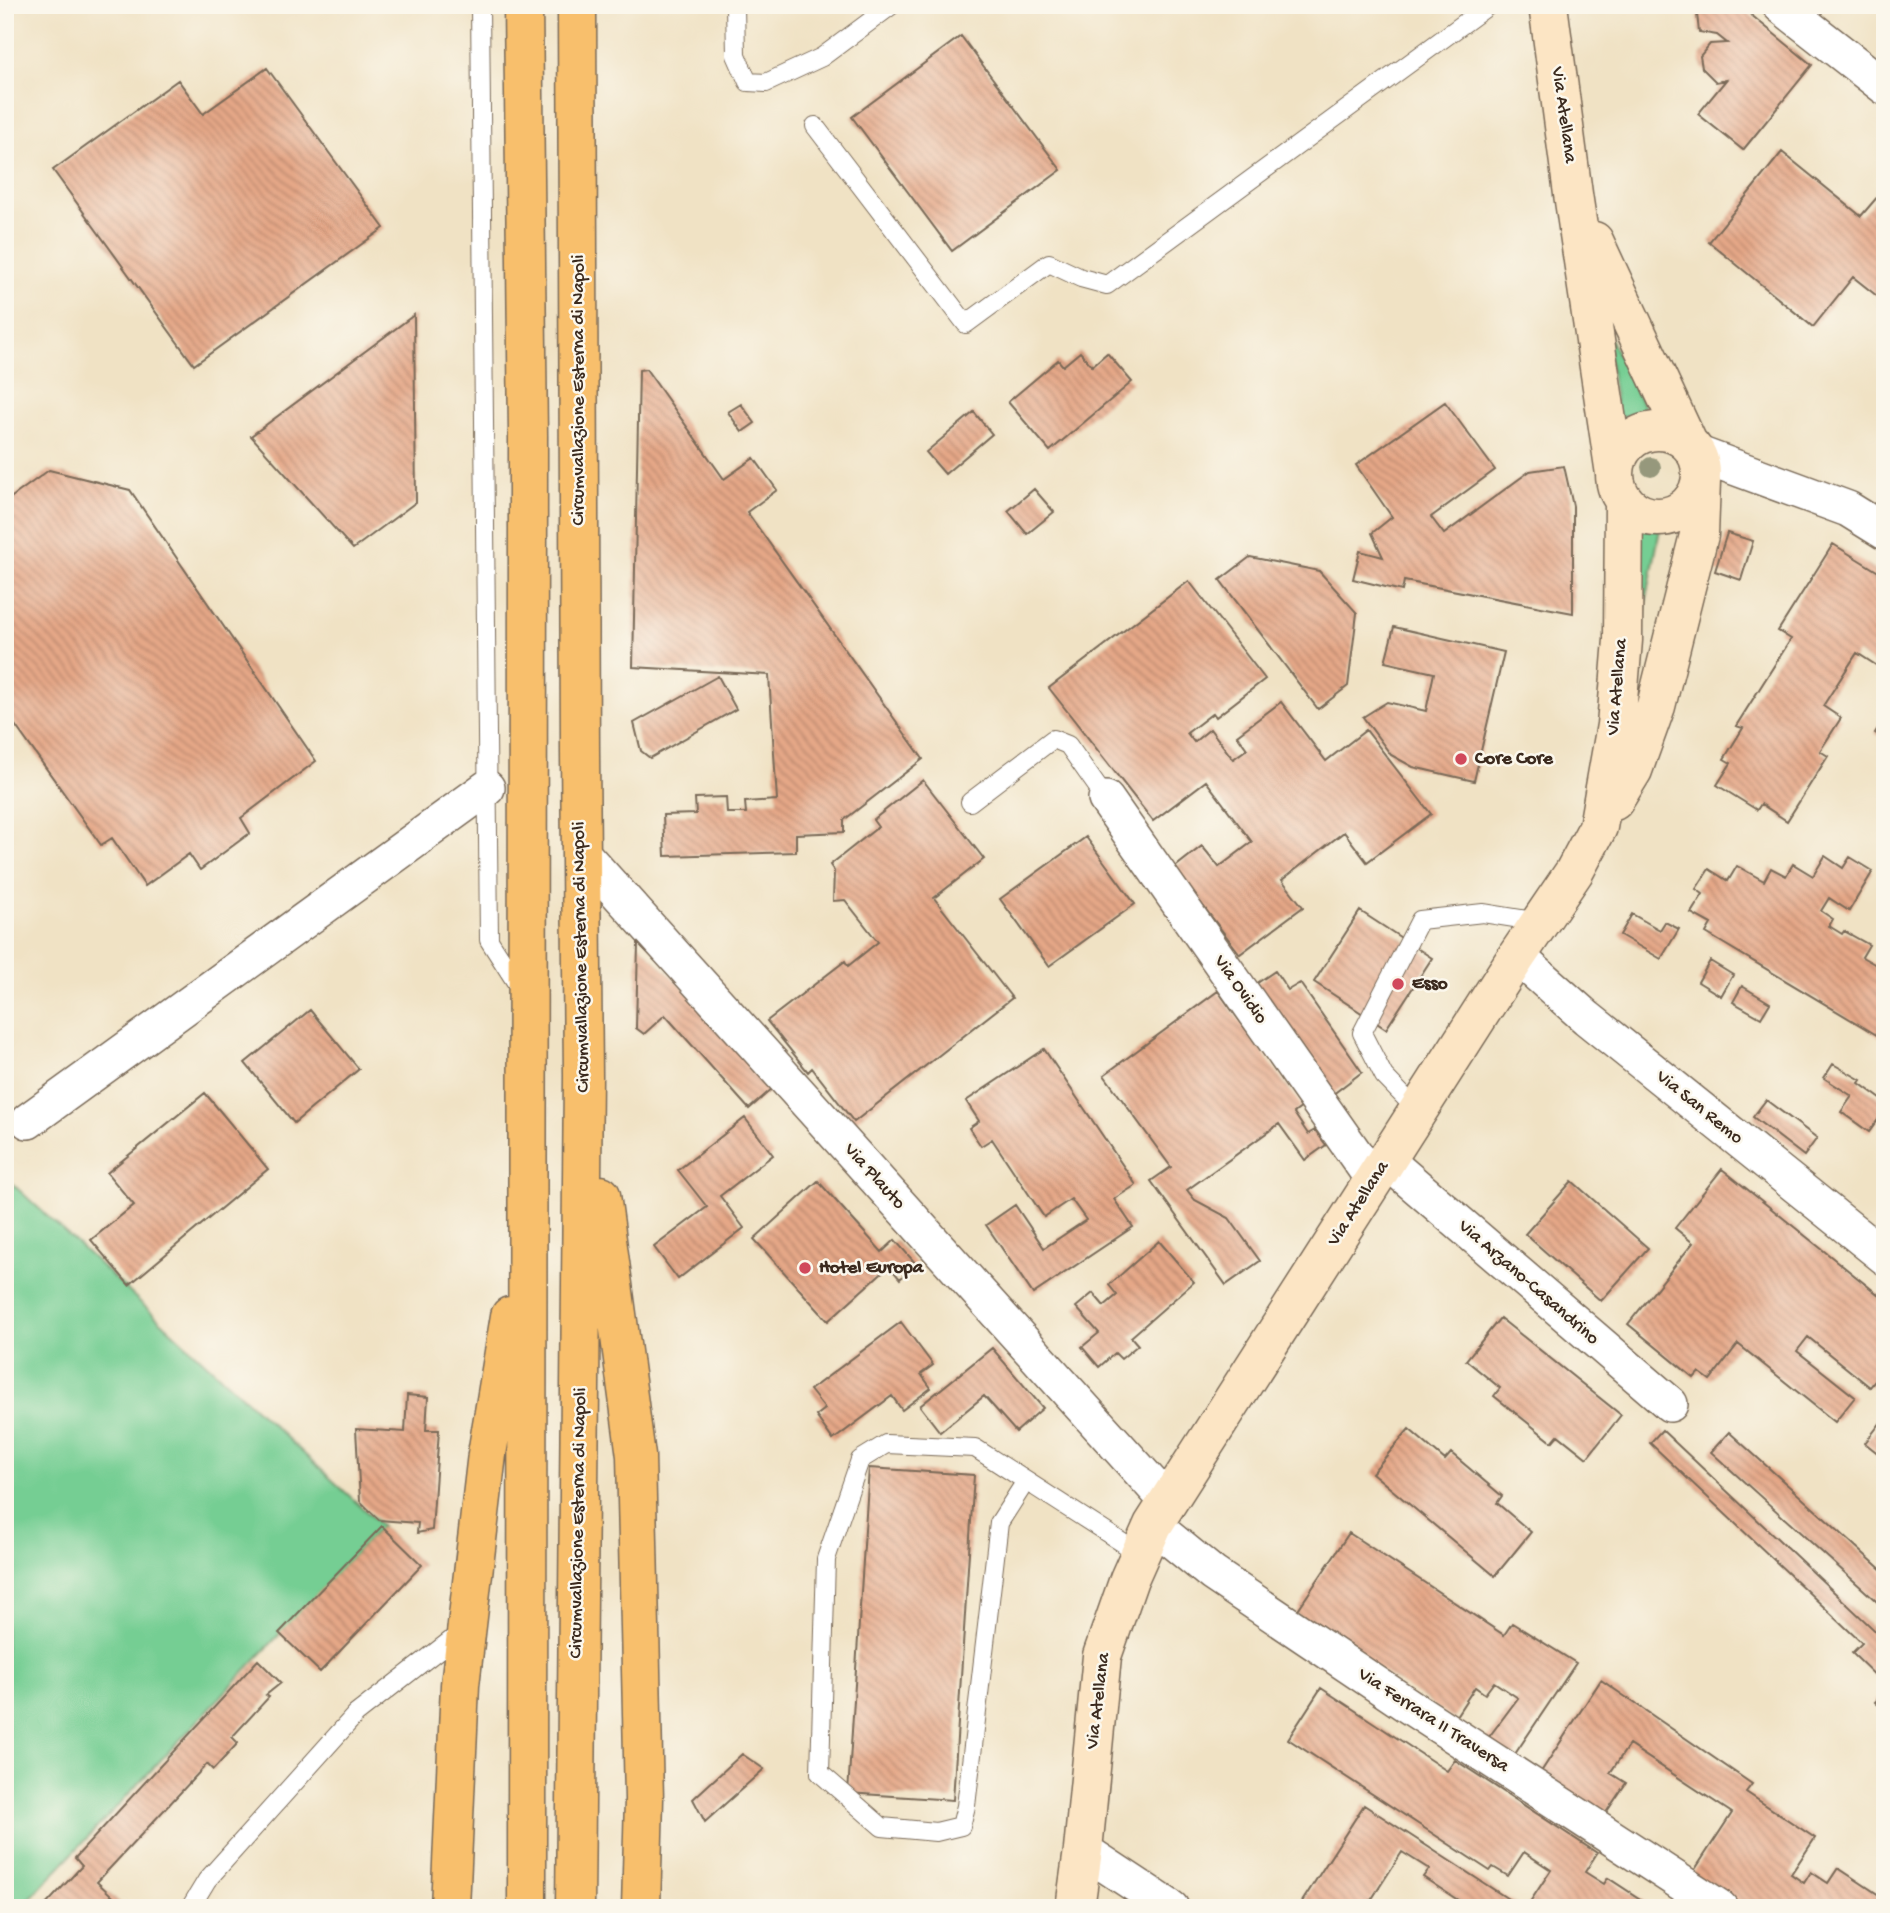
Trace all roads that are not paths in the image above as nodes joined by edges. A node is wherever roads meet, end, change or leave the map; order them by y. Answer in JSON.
{"nodes":[{"id":1,"x":480,"y":5,"type":"edge"},
{"id":2,"x":523,"y":5,"type":"edge"},
{"id":3,"x":578,"y":5,"type":"edge"},
{"id":4,"x":735,"y":5,"type":"edge"},
{"id":5,"x":892,"y":5,"type":"edge"},
{"id":6,"x":1489,"y":5,"type":"edge"},
{"id":7,"x":1548,"y":5,"type":"edge"},
{"id":8,"x":1780,"y":5,"type":"edge"},
{"id":9,"x":1883,"y":82,"type":"edge"},
{"id":10,"x":815,"y":126,"type":"dead end"},
{"id":11,"x":1573,"y":194,"type":"junction"},
{"id":12,"x":1695,"y":459,"type":"junction"},
{"id":13,"x":1619,"y":487,"type":"junction"},
{"id":14,"x":1885,"y":532,"type":"edge"},
{"id":15,"x":487,"y":788,"type":"junction"},
{"id":16,"x":1106,"y":799,"type":"joint"},
{"id":17,"x":970,"y":802,"type":"dead end"},
{"id":18,"x":1598,"y":827,"type":"junction"},
{"id":19,"x":580,"y":851,"type":"junction"},
{"id":20,"x":1540,"y":922,"type":"junction"},
{"id":21,"x":1517,"y":956,"type":"junction"},
{"id":22,"x":529,"y":1003,"type":"junction"},
{"id":23,"x":583,"y":1076,"type":"junction"},
{"id":24,"x":1418,"y":1111,"type":"junction"},
{"id":25,"x":28,"y":1121,"type":"dead end"},
{"id":26,"x":1381,"y":1171,"type":"junction"},
{"id":27,"x":528,"y":1204,"type":"junction"},
{"id":28,"x":1885,"y":1257,"type":"edge"},
{"id":29,"x":1670,"y":1404,"type":"dead end"},
{"id":30,"x":1026,"y":1481,"type":"junction"},
{"id":31,"x":1154,"y":1527,"type":"junction"},
{"id":32,"x":467,"y":1628,"type":"junction"},
{"id":33,"x":1083,"y":1850,"type":"junction"},
{"id":34,"x":190,"y":1908,"type":"edge"},
{"id":35,"x":450,"y":1908,"type":"edge"},
{"id":36,"x":527,"y":1908,"type":"edge"},
{"id":37,"x":575,"y":1908,"type":"edge"},
{"id":38,"x":641,"y":1908,"type":"edge"},
{"id":39,"x":1074,"y":1908,"type":"edge"},
{"id":40,"x":1171,"y":1908,"type":"edge"},
{"id":41,"x":1720,"y":1908,"type":"edge"}],
"edges":[{"from":1,"to":15,"type":"lane"},
{"from":2,"to":22,"type":"highway"},
{"from":3,"to":19,"type":"highway","name":"Circumvallazione Esterna di Napoli"},
{"from":4,"to":5,"type":"lane"},
{"from":6,"to":10,"type":"lane"},
{"from":7,"to":11,"type":"main road","name":"Via Atellana"},
{"from":8,"to":9,"type":"street"},
{"from":11,"to":12,"type":"main road"},
{"from":11,"to":13,"type":"main road","name":"Via Atellana"},
{"from":12,"to":13,"type":"main road"},
{"from":12,"to":13,"type":"main road"},
{"from":12,"to":14,"type":"street"},
{"from":12,"to":18,"type":"main road"},
{"from":13,"to":18,"type":"main road","name":"Via Atellana"},
{"from":15,"to":22,"type":"lane"},
{"from":15,"to":25,"type":"street"},
{"from":16,"to":17,"type":"lane"},
{"from":16,"to":26,"type":"street","name":"Via Ovidio"},
{"from":18,"to":20,"type":"main road","name":"Via Atellana"},
{"from":19,"to":23,"type":"highway","name":"Circumvallazione Esterna di Napoli"},
{"from":19,"to":31,"type":"street","name":"Via Plauto"},
{"from":20,"to":21,"type":"main road","name":"Via Atellana"},
{"from":20,"to":24,"type":"lane"},
{"from":21,"to":24,"type":"main road","name":"Via Atellana"},
{"from":21,"to":28,"type":"street","name":"Via San Remo"},
{"from":22,"to":27,"type":"highway"},
{"from":23,"to":37,"type":"highway","name":"Circumvallazione Esterna di Napoli"},
{"from":23,"to":38,"type":"highway"},
{"from":24,"to":26,"type":"main road","name":"Via Atellana"},
{"from":26,"to":29,"type":"street","name":"Via Arzano-Casandrino"},
{"from":26,"to":31,"type":"main road","name":"Via Atellana"},
{"from":27,"to":32,"type":"highway"},
{"from":27,"to":36,"type":"highway"},
{"from":30,"to":30,"type":"lane"},
{"from":30,"to":31,"type":"lane"},
{"from":31,"to":33,"type":"main road","name":"Via Atellana"},
{"from":31,"to":41,"type":"street","name":"Via Ferrara II Traversa"},
{"from":32,"to":34,"type":"lane"},
{"from":32,"to":35,"type":"highway"},
{"from":33,"to":39,"type":"main road","name":"Via Atellana"},
{"from":33,"to":40,"type":"street"}]}
